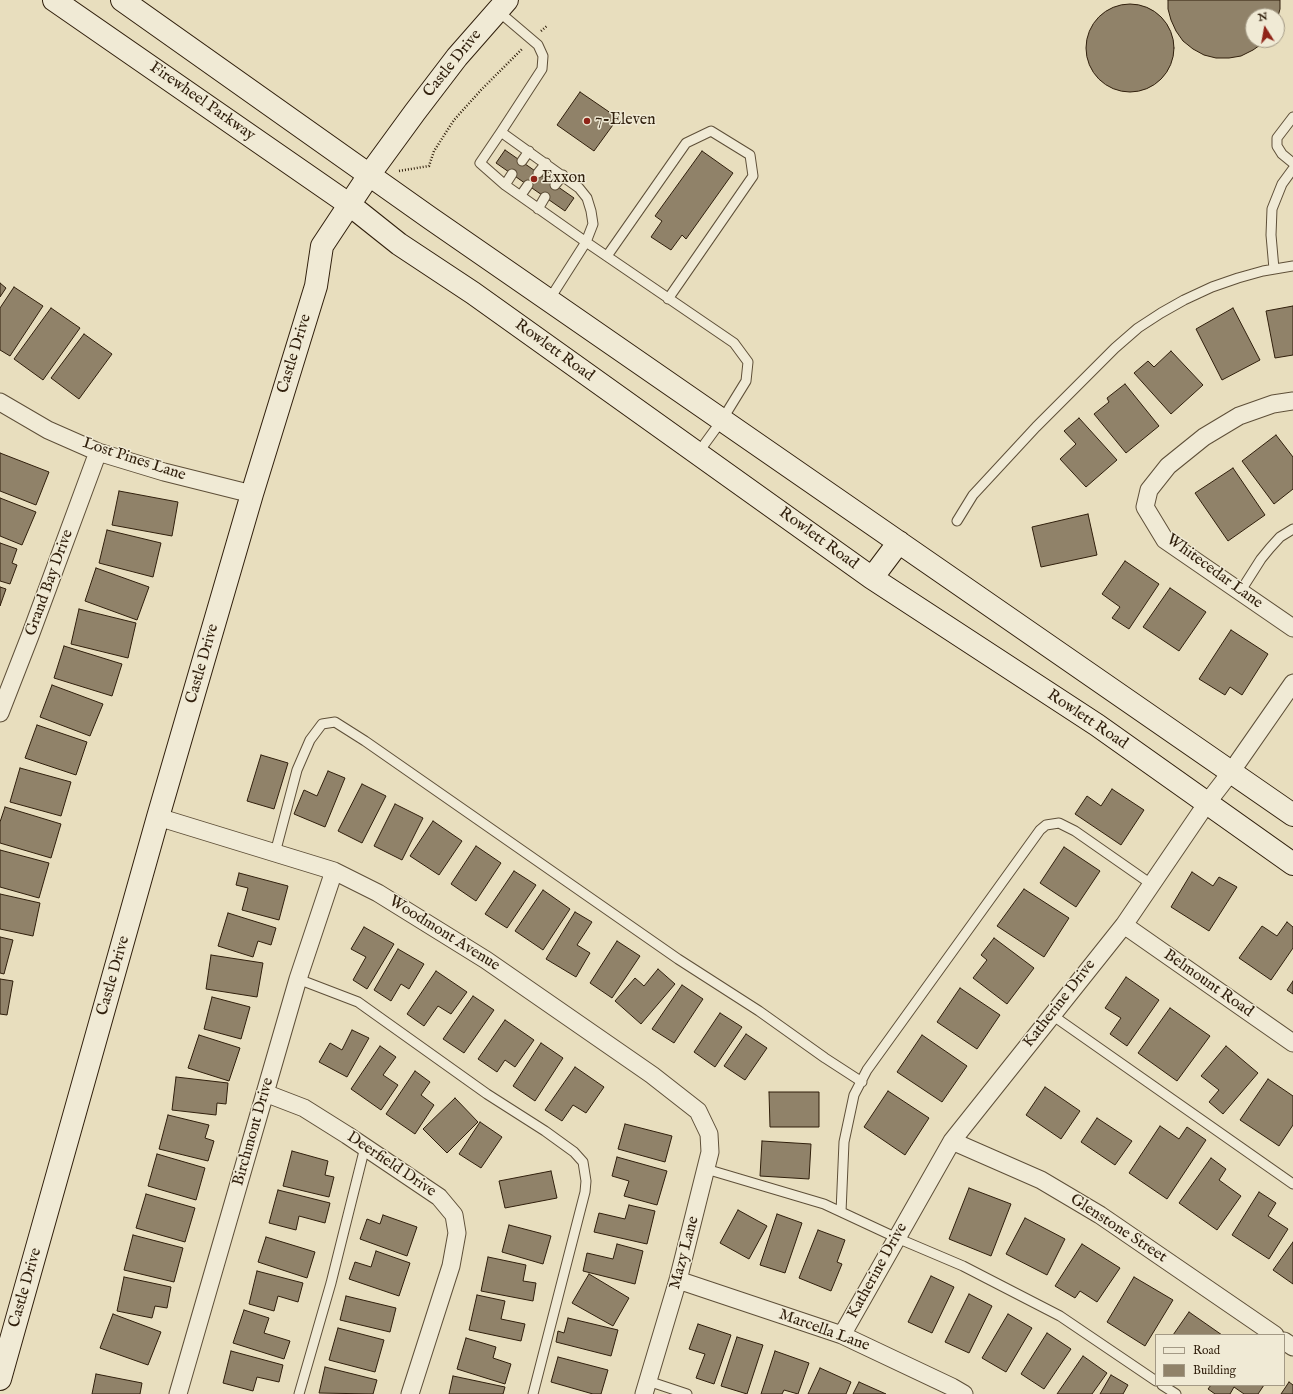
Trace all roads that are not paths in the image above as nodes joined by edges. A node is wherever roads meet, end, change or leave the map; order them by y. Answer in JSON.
{"nodes":[{"id":1,"x":54,"y":0,"type":"edge"},
{"id":2,"x":122,"y":0,"type":"edge"},
{"id":3,"x":502,"y":5,"type":"edge"},
{"id":4,"x":1293,"y":117,"type":"edge"},
{"id":5,"x":501,"y":132,"type":"junction"},
{"id":6,"x":529,"y":151,"type":"junction"},
{"id":7,"x":522,"y":161,"type":"dead end"},
{"id":8,"x":546,"y":163,"type":"junction"},
{"id":9,"x":1293,"y":163,"type":"edge"},
{"id":10,"x":1293,"y":169,"type":"edge"},
{"id":11,"x":538,"y":173,"type":"dead end"},
{"id":12,"x":512,"y":174,"type":"dead end"},
{"id":13,"x":369,"y":175,"type":"junction"},
{"id":14,"x":562,"y":175,"type":"junction"},
{"id":15,"x":505,"y":185,"type":"junction"},
{"id":16,"x":528,"y":185,"type":"dead end"},
{"id":17,"x":555,"y":185,"type":"dead end"},
{"id":18,"x":521,"y":196,"type":"junction"},
{"id":19,"x":545,"y":197,"type":"dead end"},
{"id":20,"x":350,"y":205,"type":"junction"},
{"id":21,"x":538,"y":209,"type":"junction"},
{"id":22,"x":586,"y":242,"type":"junction"},
{"id":23,"x":607,"y":256,"type":"junction"},
{"id":24,"x":1293,"y":266,"type":"edge"},
{"id":25,"x":1274,"y":269,"type":"junction"},
{"id":26,"x":668,"y":299,"type":"junction"},
{"id":27,"x":549,"y":300,"type":"junction"},
{"id":28,"x":1293,"y":401,"type":"edge"},
{"id":29,"x":0,"y":402,"type":"edge"},
{"id":30,"x":722,"y":420,"type":"junction"},
{"id":31,"x":98,"y":452,"type":"junction"},
{"id":32,"x":698,"y":453,"type":"junction"},
{"id":33,"x":252,"y":494,"type":"junction"},
{"id":34,"x":957,"y":521,"type":"dead end"},
{"id":35,"x":1293,"y":529,"type":"edge"},
{"id":36,"x":899,"y":542,"type":"junction"},
{"id":37,"x":872,"y":578,"type":"junction"},
{"id":38,"x":1240,"y":592,"type":"junction"},
{"id":39,"x":1293,"y":628,"type":"edge"},
{"id":40,"x":1293,"y":683,"type":"edge"},
{"id":41,"x":0,"y":714,"type":"edge"},
{"id":42,"x":1231,"y":772,"type":"junction"},
{"id":43,"x":1207,"y":803,"type":"junction"},
{"id":44,"x":1293,"y":815,"type":"edge"},
{"id":45,"x":158,"y":817,"type":"junction"},
{"id":46,"x":275,"y":853,"type":"junction"},
{"id":47,"x":1293,"y":864,"type":"edge"},
{"id":48,"x":334,"y":871,"type":"junction"},
{"id":49,"x":1151,"y":884,"type":"junction"},
{"id":50,"x":1124,"y":925,"type":"junction"},
{"id":51,"x":298,"y":979,"type":"junction"},
{"id":52,"x":1052,"y":1015,"type":"junction"},
{"id":53,"x":1293,"y":1043,"type":"edge"},
{"id":54,"x":862,"y":1082,"type":"junction"},
{"id":55,"x":265,"y":1093,"type":"junction"},
{"id":56,"x":698,"y":1112,"type":"joint"},
{"id":57,"x":952,"y":1141,"type":"junction"},
{"id":58,"x":366,"y":1147,"type":"junction"},
{"id":59,"x":706,"y":1169,"type":"junction"},
{"id":60,"x":1293,"y":1184,"type":"edge"},
{"id":61,"x":841,"y":1212,"type":"junction"},
{"id":62,"x":897,"y":1238,"type":"junction"},
{"id":63,"x":678,"y":1280,"type":"junction"},
{"id":64,"x":1274,"y":1334,"type":"edge"},
{"id":65,"x":842,"y":1335,"type":"junction"},
{"id":66,"x":0,"y":1380,"type":"edge"},
{"id":67,"x":1155,"y":1380,"type":"edge"},
{"id":68,"x":1164,"y":1386,"type":"edge"},
{"id":69,"x":646,"y":1387,"type":"edge"},
{"id":70,"x":178,"y":1394,"type":"edge"},
{"id":71,"x":299,"y":1394,"type":"edge"},
{"id":72,"x":410,"y":1394,"type":"edge"},
{"id":73,"x":533,"y":1394,"type":"edge"},
{"id":74,"x":687,"y":1394,"type":"edge"},
{"id":75,"x":964,"y":1394,"type":"edge"},
{"id":76,"x":1176,"y":1394,"type":"edge"}],
"edges":[{"from":1,"to":20,"type":"main road","name":"Firewheel Parkway"},
{"from":2,"to":13,"type":"main road"},
{"from":3,"to":5,"type":"lane"},
{"from":3,"to":13,"type":"main road","name":"Castle Drive"},
{"from":4,"to":9,"type":"lane"},
{"from":5,"to":6,"type":"lane"},
{"from":5,"to":15,"type":"lane"},
{"from":6,"to":7,"type":"lane"},
{"from":6,"to":8,"type":"lane"},
{"from":8,"to":11,"type":"lane"},
{"from":8,"to":14,"type":"lane"},
{"from":10,"to":25,"type":"lane"},
{"from":12,"to":15,"type":"lane"},
{"from":13,"to":20,"type":"main road","name":"Castle Drive"},
{"from":13,"to":27,"type":"main road"},
{"from":14,"to":17,"type":"lane"},
{"from":14,"to":22,"type":"lane"},
{"from":15,"to":18,"type":"lane"},
{"from":16,"to":18,"type":"lane"},
{"from":18,"to":21,"type":"lane"},
{"from":19,"to":21,"type":"lane"},
{"from":20,"to":32,"type":"main road","name":"Rowlett Road"},
{"from":20,"to":33,"type":"main road","name":"Castle Drive"},
{"from":21,"to":22,"type":"lane"},
{"from":22,"to":23,"type":"lane"},
{"from":22,"to":27,"type":"lane"},
{"from":23,"to":26,"type":"lane"},
{"from":23,"to":26,"type":"lane"},
{"from":24,"to":25,"type":"lane"},
{"from":25,"to":34,"type":"lane"},
{"from":26,"to":30,"type":"lane"},
{"from":27,"to":30,"type":"main road"},
{"from":28,"to":38,"type":"street","name":"Whitecedar Lane"},
{"from":29,"to":31,"type":"street","name":"Lost Pines Lane"},
{"from":30,"to":32,"type":"lane"},
{"from":30,"to":36,"type":"main road"},
{"from":31,"to":33,"type":"street","name":"Lost Pines Lane"},
{"from":31,"to":41,"type":"street","name":"Grand Bay Drive"},
{"from":32,"to":37,"type":"main road","name":"Rowlett Road"},
{"from":33,"to":45,"type":"main road","name":"Castle Drive"},
{"from":35,"to":38,"type":"lane"},
{"from":36,"to":37,"type":"main road"},
{"from":36,"to":42,"type":"main road"},
{"from":37,"to":43,"type":"main road","name":"Rowlett Road"},
{"from":38,"to":39,"type":"street","name":"Whitecedar Lane"},
{"from":40,"to":42,"type":"street","name":"Katherine Drive"},
{"from":42,"to":43,"type":"street","name":"Katherine Drive"},
{"from":42,"to":44,"type":"main road"},
{"from":43,"to":47,"type":"main road","name":"Rowlett Road"},
{"from":43,"to":49,"type":"street","name":"Katherine Drive"},
{"from":45,"to":46,"type":"street","name":"Woodmont Avenue"},
{"from":45,"to":66,"type":"main road","name":"Castle Drive"},
{"from":46,"to":48,"type":"street","name":"Woodmont Avenue"},
{"from":46,"to":54,"type":"lane"},
{"from":48,"to":51,"type":"street","name":"Birchmont Drive"},
{"from":48,"to":56,"type":"street","name":"Woodmont Avenue"},
{"from":49,"to":50,"type":"street","name":"Katherine Drive"},
{"from":49,"to":54,"type":"lane"},
{"from":50,"to":52,"type":"street","name":"Katherine Drive"},
{"from":50,"to":53,"type":"street","name":"Belmount Road"},
{"from":51,"to":55,"type":"street","name":"Birchmont Drive"},
{"from":51,"to":73,"type":"lane"},
{"from":52,"to":57,"type":"street","name":"Katherine Drive"},
{"from":52,"to":60,"type":"lane"},
{"from":54,"to":61,"type":"lane"},
{"from":55,"to":58,"type":"street","name":"Deerfield Drive"},
{"from":55,"to":70,"type":"street","name":"Birchmont Drive"},
{"from":56,"to":59,"type":"street","name":"Mazy Lane"},
{"from":57,"to":62,"type":"street","name":"Katherine Drive"},
{"from":57,"to":64,"type":"street","name":"Glenstone Street"},
{"from":58,"to":71,"type":"lane"},
{"from":58,"to":72,"type":"street","name":"Deerfield Drive"},
{"from":59,"to":61,"type":"lane"},
{"from":59,"to":63,"type":"street","name":"Mazy Lane"},
{"from":61,"to":62,"type":"lane"},
{"from":62,"to":65,"type":"street","name":"Katherine Drive"},
{"from":62,"to":67,"type":"lane"},
{"from":63,"to":65,"type":"street","name":"Marcella Lane"},
{"from":63,"to":69,"type":"street","name":"Mazy Lane"},
{"from":65,"to":75,"type":"street","name":"Marcella Lane"},
{"from":68,"to":76,"type":"lane"},
{"from":69,"to":74,"type":"lane"}]}
